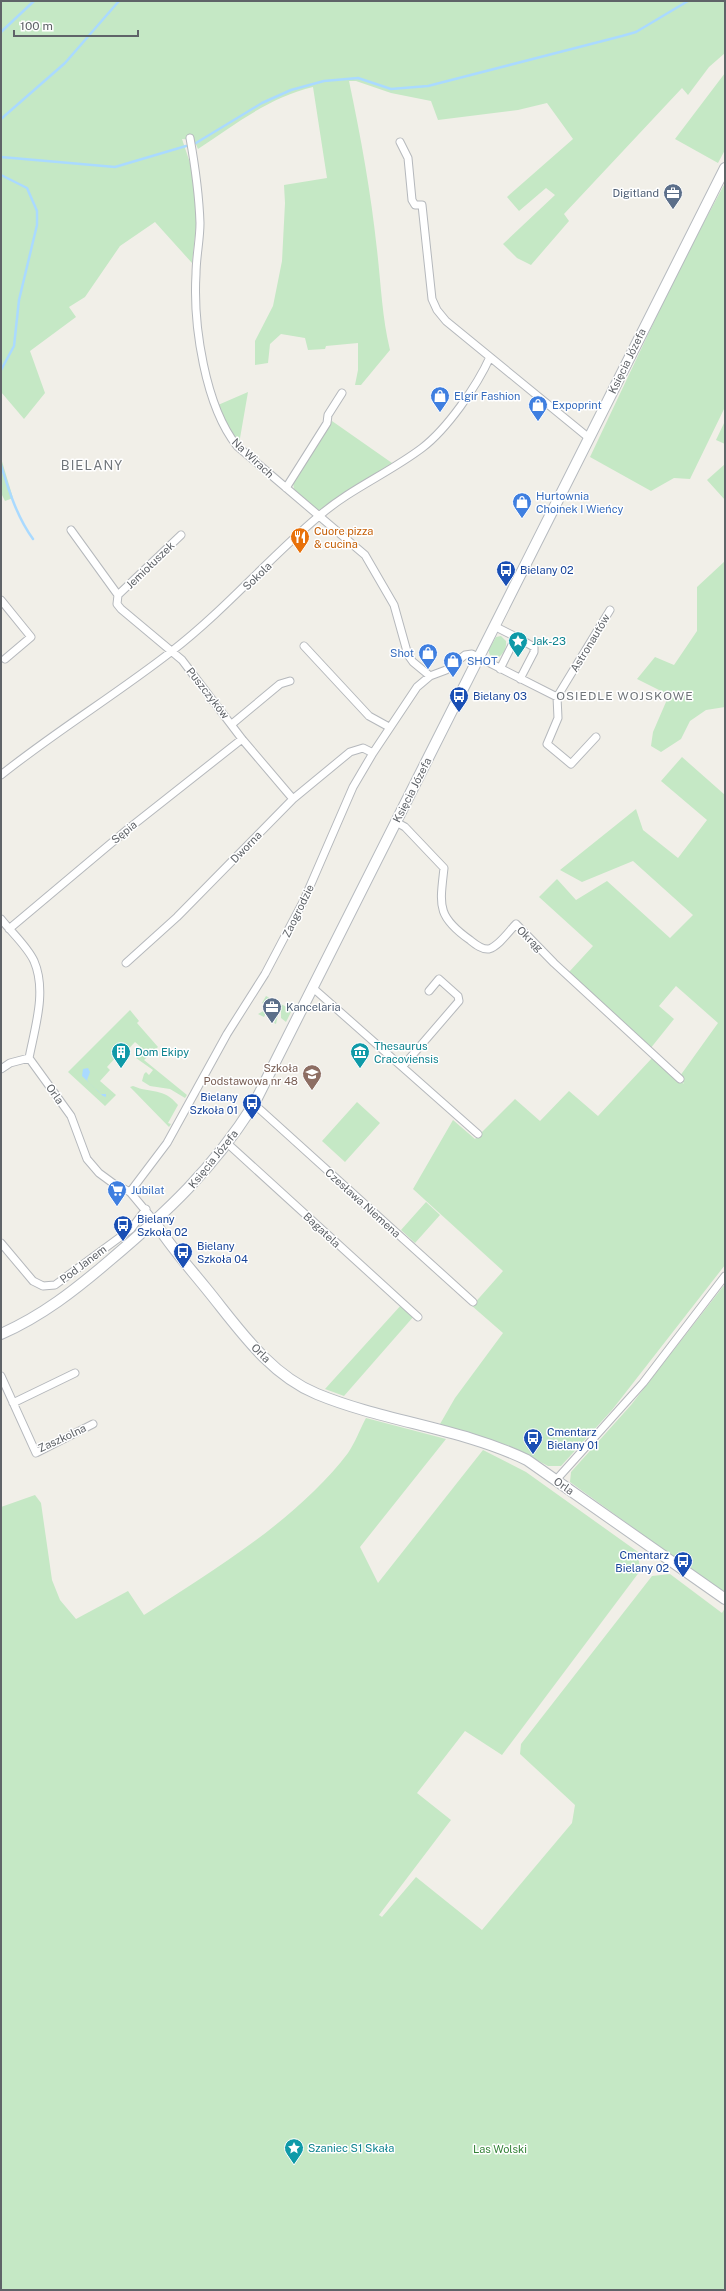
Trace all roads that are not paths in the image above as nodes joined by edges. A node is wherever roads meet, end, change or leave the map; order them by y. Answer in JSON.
{"nodes":[{"id":1,"x":190,"y":138,"type":"dead end"},
{"id":2,"x":400,"y":142,"type":"dead end"},
{"id":3,"x":725,"y":168,"type":"edge"},
{"id":4,"x":490,"y":357,"type":"junction"},
{"id":5,"x":342,"y":393,"type":"dead end"},
{"id":6,"x":589,"y":438,"type":"junction"},
{"id":7,"x":286,"y":488,"type":"junction"},
{"id":8,"x":318,"y":516,"type":"junction"},
{"id":9,"x":71,"y":530,"type":"dead end"},
{"id":10,"x":181,"y":535,"type":"dead end"},
{"id":11,"x":118,"y":595,"type":"junction"},
{"id":12,"x":1,"y":600,"type":"edge"},
{"id":13,"x":610,"y":610,"type":"dead end"},
{"id":14,"x":494,"y":626,"type":"junction"},
{"id":15,"x":516,"y":637,"type":"junction"},
{"id":16,"x":304,"y":646,"type":"dead end"},
{"id":17,"x":172,"y":651,"type":"junction"},
{"id":18,"x":478,"y":657,"type":"junction"},
{"id":19,"x":5,"y":659,"type":"dead end"},
{"id":20,"x":500,"y":669,"type":"junction"},
{"id":21,"x":430,"y":676,"type":"junction"},
{"id":22,"x":520,"y":679,"type":"junction"},
{"id":23,"x":290,"y":681,"type":"dead end"},
{"id":24,"x":557,"y":697,"type":"junction"},
{"id":25,"x":232,"y":724,"type":"junction"},
{"id":26,"x":389,"y":727,"type":"junction"},
{"id":27,"x":596,"y":737,"type":"dead end"},
{"id":28,"x":242,"y":738,"type":"junction"},
{"id":29,"x":373,"y":753,"type":"junction"},
{"id":30,"x":1,"y":775,"type":"edge"},
{"id":31,"x":293,"y":799,"type":"junction"},
{"id":32,"x":396,"y":822,"type":"junction"},
{"id":33,"x":1,"y":919,"type":"edge"},
{"id":34,"x":9,"y":929,"type":"junction"},
{"id":35,"x":126,"y":963,"type":"dead end"},
{"id":36,"x":313,"y":988,"type":"junction"},
{"id":37,"x":429,"y":991,"type":"dead end"},
{"id":38,"x":29,"y":1058,"type":"junction"},
{"id":39,"x":403,"y":1066,"type":"junction"},
{"id":40,"x":1,"y":1069,"type":"edge"},
{"id":41,"x":680,"y":1079,"type":"dead end"},
{"id":42,"x":254,"y":1104,"type":"junction"},
{"id":43,"x":478,"y":1134,"type":"dead end"},
{"id":44,"x":227,"y":1143,"type":"junction"},
{"id":45,"x":130,"y":1192,"type":"junction"},
{"id":46,"x":146,"y":1209,"type":"junction"},
{"id":47,"x":155,"y":1222,"type":"junction"},
{"id":48,"x":1,"y":1244,"type":"edge"},
{"id":49,"x":725,"y":1276,"type":"edge"},
{"id":50,"x":473,"y":1302,"type":"dead end"},
{"id":51,"x":418,"y":1316,"type":"dead end"},
{"id":52,"x":1,"y":1334,"type":"edge"},
{"id":53,"x":75,"y":1374,"type":"dead end"},
{"id":54,"x":1,"y":1376,"type":"edge"},
{"id":55,"x":13,"y":1404,"type":"junction"},
{"id":56,"x":94,"y":1424,"type":"dead end"},
{"id":57,"x":556,"y":1480,"type":"junction"},
{"id":58,"x":725,"y":1598,"type":"edge"}],
"edges":[{"from":1,"to":7,"type":"street","name":"Na Wirach"},
{"from":2,"to":4,"type":"street"},
{"from":3,"to":6,"type":"street","name":"Księcia Józefa"},
{"from":4,"to":6,"type":"street"},
{"from":4,"to":8,"type":"street","name":"Sokola"},
{"from":5,"to":7,"type":"street"},
{"from":6,"to":14,"type":"street","name":"Księcia Józefa"},
{"from":7,"to":8,"type":"street","name":"Na Wirach"},
{"from":8,"to":17,"type":"street","name":"Sokola"},
{"from":8,"to":21,"type":"street","name":"Na Wirach"},
{"from":9,"to":11,"type":"street","name":"Puszczyków"},
{"from":10,"to":11,"type":"street","name":"Jemiołuszek"},
{"from":11,"to":17,"type":"street","name":"Puszczyków"},
{"from":12,"to":19,"type":"street"},
{"from":13,"to":24,"type":"street","name":"Astronautów"},
{"from":14,"to":15,"type":"street"},
{"from":14,"to":18,"type":"street","name":"Księcia Józefa"},
{"from":15,"to":20,"type":"street"},
{"from":15,"to":22,"type":"street"},
{"from":16,"to":26,"type":"street"},
{"from":17,"to":25,"type":"street","name":"Puszczyków"},
{"from":17,"to":30,"type":"street","name":"Sokola"},
{"from":18,"to":20,"type":"street"},
{"from":18,"to":21,"type":"street","name":"Zaogrodzie"},
{"from":18,"to":32,"type":"street","name":"Księcia Józefa"},
{"from":20,"to":22,"type":"street"},
{"from":21,"to":26,"type":"street","name":"Zaogrodzie"},
{"from":22,"to":24,"type":"street"},
{"from":23,"to":25,"type":"street"},
{"from":24,"to":27,"type":"street"},
{"from":25,"to":28,"type":"street","name":"Puszczyków"},
{"from":26,"to":29,"type":"street","name":"Zaogrodzie"},
{"from":28,"to":31,"type":"street","name":"Puszczyków"},
{"from":28,"to":34,"type":"street","name":"Sępia"},
{"from":29,"to":31,"type":"street","name":"Dworna"},
{"from":29,"to":45,"type":"street","name":"Zaogrodzie"},
{"from":31,"to":35,"type":"street","name":"Dworna"},
{"from":32,"to":36,"type":"street","name":"Księcia Józefa"},
{"from":32,"to":41,"type":"street","name":"Okrąg"},
{"from":33,"to":34,"type":"street"},
{"from":34,"to":38,"type":"street"},
{"from":36,"to":39,"type":"street"},
{"from":36,"to":42,"type":"street","name":"Księcia Józefa"},
{"from":37,"to":39,"type":"street"},
{"from":38,"to":40,"type":"street"},
{"from":38,"to":45,"type":"street","name":"Orla"},
{"from":39,"to":43,"type":"street"},
{"from":42,"to":44,"type":"street","name":"Księcia Józefa"},
{"from":42,"to":50,"type":"street","name":"Czesława Niemena"},
{"from":44,"to":47,"type":"street","name":"Księcia Józefa"},
{"from":44,"to":51,"type":"street","name":"Bagatela"},
{"from":45,"to":46,"type":"street","name":"Orla"},
{"from":46,"to":47,"type":"street","name":"Orla"},
{"from":46,"to":48,"type":"street","name":"Pod Janem"},
{"from":47,"to":52,"type":"street","name":"Księcia Józefa"},
{"from":47,"to":57,"type":"street","name":"Orla"},
{"from":49,"to":57,"type":"street"},
{"from":53,"to":55,"type":"street"},
{"from":54,"to":55,"type":"street","name":"Zaszkolna"},
{"from":55,"to":56,"type":"street","name":"Zaszkolna"},
{"from":57,"to":58,"type":"street","name":"Orla"}]}
